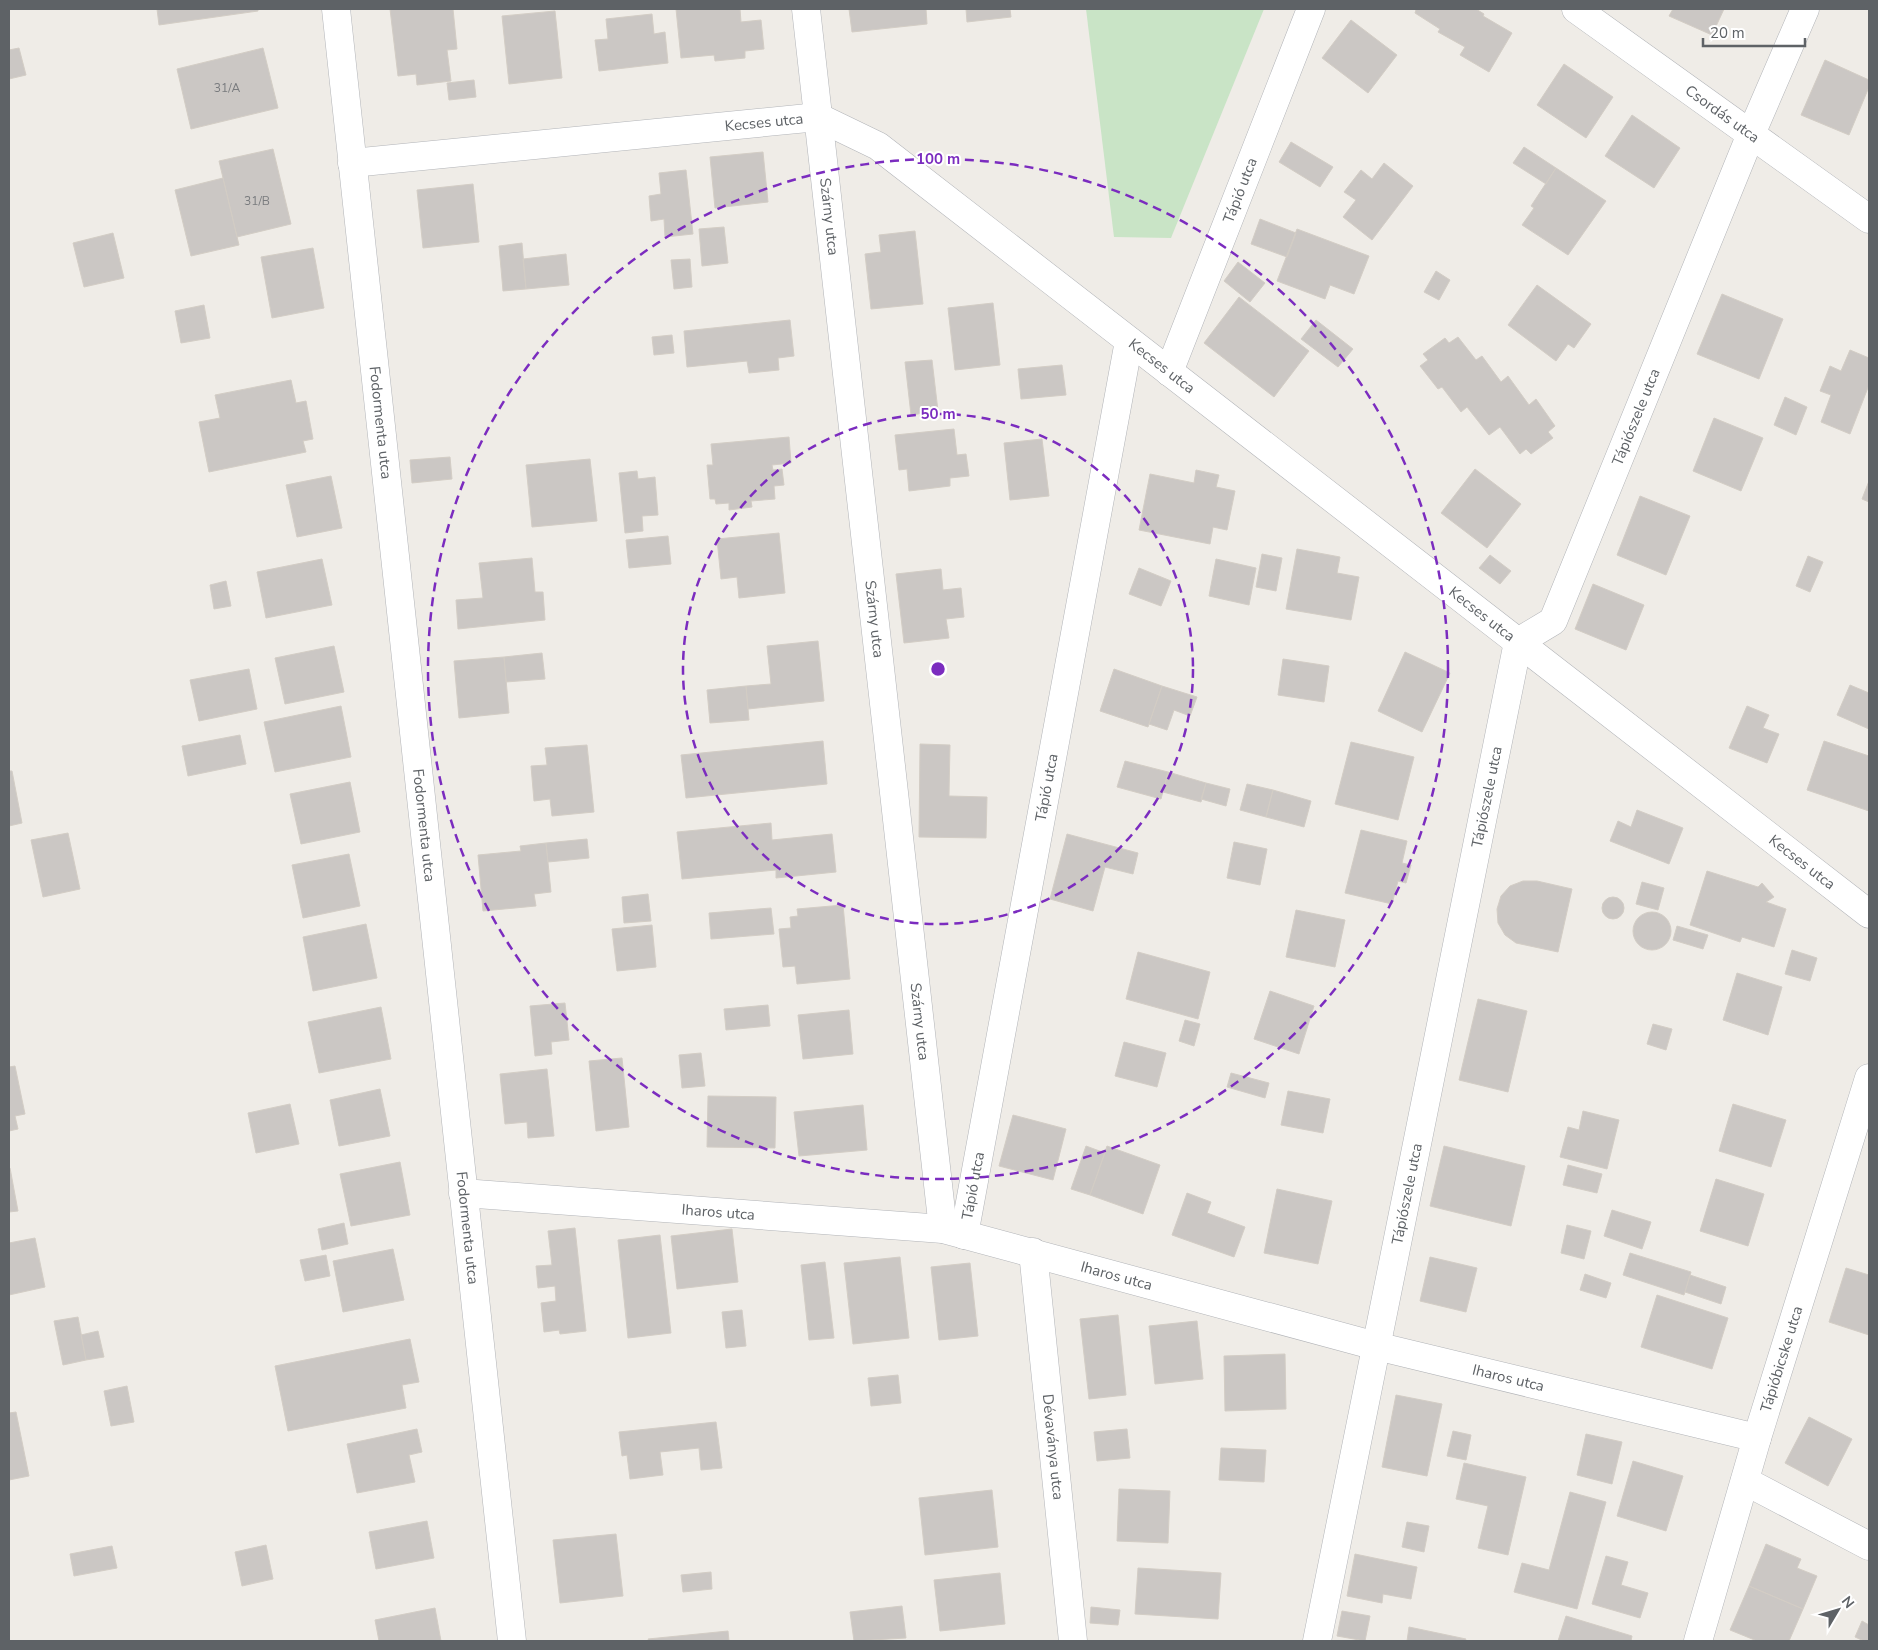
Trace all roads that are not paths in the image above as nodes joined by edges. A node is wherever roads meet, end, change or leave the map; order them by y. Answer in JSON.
{"nodes":[{"id":1,"x":336,"y":9,"type":"edge"},
{"id":2,"x":806,"y":9,"type":"edge"},
{"id":3,"x":1312,"y":9,"type":"edge"},
{"id":4,"x":1576,"y":9,"type":"edge"},
{"id":5,"x":1805,"y":9,"type":"edge"},
{"id":6,"x":818,"y":117,"type":"junction"},
{"id":7,"x":1751,"y":134,"type":"junction"},
{"id":8,"x":352,"y":163,"type":"junction"},
{"id":9,"x":1869,"y":219,"type":"edge"},
{"id":10,"x":1129,"y":341,"type":"junction"},
{"id":11,"x":1169,"y":372,"type":"junction"},
{"id":12,"x":1518,"y":642,"type":"junction"},
{"id":13,"x":1869,"y":914,"type":"edge"},
{"id":14,"x":1869,"y":1078,"type":"edge"},
{"id":15,"x":463,"y":1193,"type":"junction"},
{"id":16,"x":953,"y":1232,"type":"junction"},
{"id":17,"x":1033,"y":1252,"type":"junction"},
{"id":18,"x":1376,"y":1346,"type":"junction"},
{"id":19,"x":1757,"y":1438,"type":"junction"},
{"id":20,"x":1745,"y":1482,"type":"junction"},
{"id":21,"x":1869,"y":1546,"type":"edge"},
{"id":22,"x":512,"y":1641,"type":"edge"},
{"id":23,"x":1073,"y":1641,"type":"edge"},
{"id":24,"x":1318,"y":1641,"type":"edge"},
{"id":25,"x":1698,"y":1641,"type":"edge"}],
"edges":[{"from":1,"to":8,"type":"street","name":"Fodormenta utca"},
{"from":2,"to":6,"type":"street","name":"Szárny utca"},
{"from":3,"to":11,"type":"street","name":"Tápió utca"},
{"from":4,"to":7,"type":"street","name":"Csordás utca"},
{"from":5,"to":7,"type":"street","name":"Tápiószele utca"},
{"from":6,"to":8,"type":"street","name":"Kecses utca"},
{"from":6,"to":10,"type":"street","name":"Kecses utca"},
{"from":6,"to":16,"type":"street","name":"Szárny utca"},
{"from":7,"to":9,"type":"street","name":"Csordás utca"},
{"from":7,"to":12,"type":"street","name":"Tápiószele utca"},
{"from":8,"to":15,"type":"street","name":"Fodormenta utca"},
{"from":10,"to":11,"type":"street","name":"Kecses utca"},
{"from":10,"to":16,"type":"street","name":"Tápió utca"},
{"from":11,"to":12,"type":"street","name":"Kecses utca"},
{"from":12,"to":13,"type":"street","name":"Kecses utca"},
{"from":12,"to":18,"type":"street","name":"Tápiószele utca"},
{"from":14,"to":19,"type":"street","name":"Tápióbicske utca"},
{"from":15,"to":16,"type":"street","name":"Iharos utca"},
{"from":15,"to":22,"type":"street","name":"Fodormenta utca"},
{"from":16,"to":17,"type":"street","name":"Iharos utca"},
{"from":17,"to":18,"type":"street","name":"Iharos utca"},
{"from":17,"to":23,"type":"street","name":"Dévaványa utca"},
{"from":18,"to":19,"type":"street","name":"Iharos utca"},
{"from":18,"to":24,"type":"street","name":"Tápiószele utca"},
{"from":19,"to":20,"type":"street","name":"Tápióbicske utca"},
{"from":20,"to":21,"type":"street"},
{"from":20,"to":25,"type":"street","name":"Tápióbicske utca"}]}
